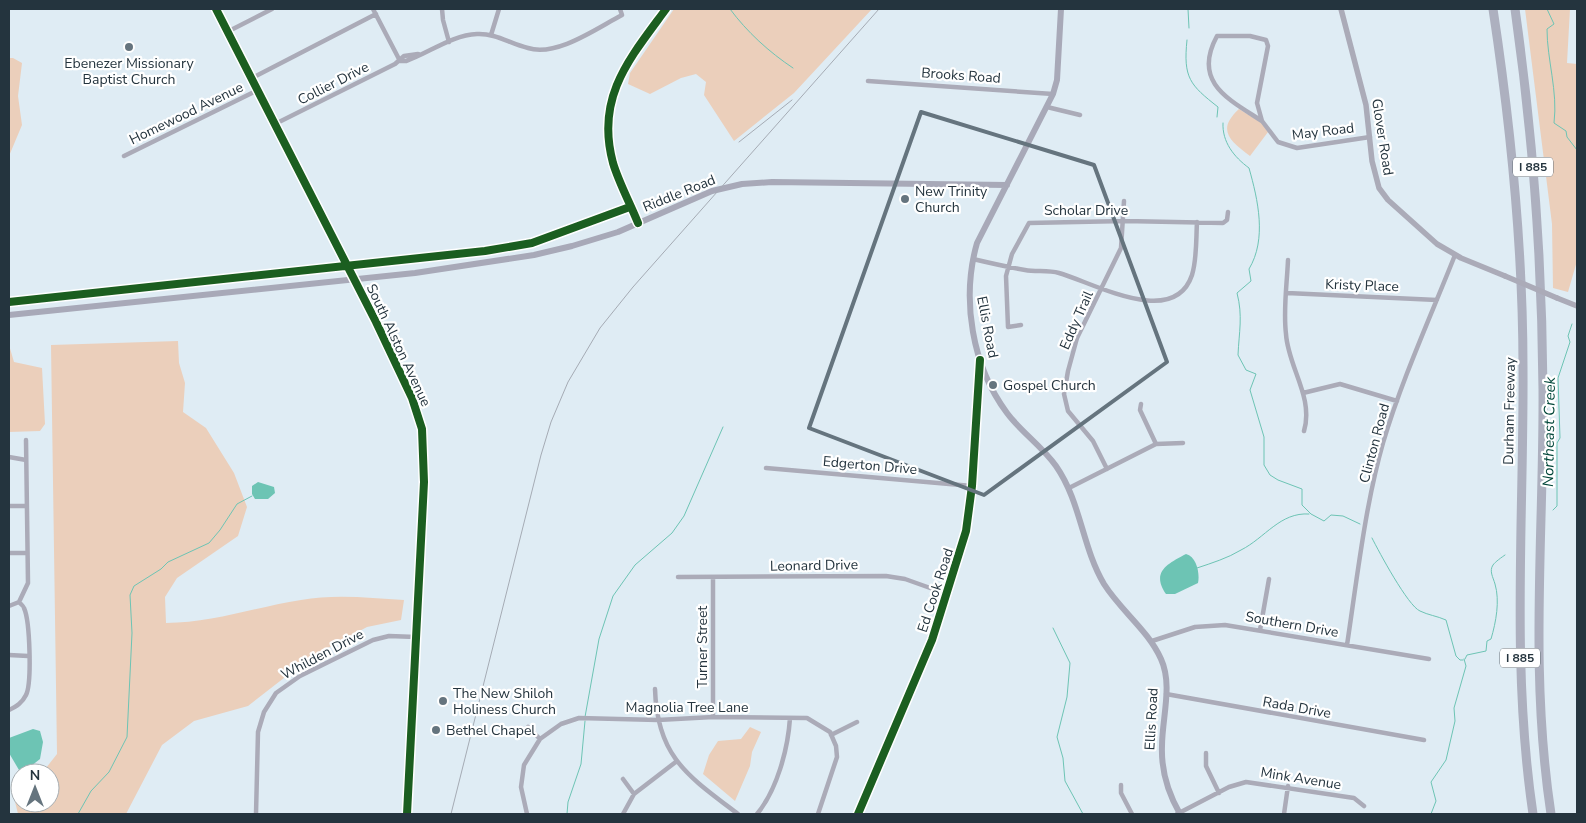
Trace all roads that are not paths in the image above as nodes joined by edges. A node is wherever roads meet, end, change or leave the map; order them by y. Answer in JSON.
{"nodes":[{"id":1,"x":216,"y":9,"type":"edge"},
{"id":2,"x":272,"y":9,"type":"edge"},
{"id":3,"x":442,"y":9,"type":"edge"},
{"id":4,"x":499,"y":9,"type":"edge"},
{"id":5,"x":620,"y":9,"type":"edge"},
{"id":6,"x":666,"y":9,"type":"edge"},
{"id":7,"x":1061,"y":9,"type":"edge"},
{"id":8,"x":1341,"y":9,"type":"edge"},
{"id":9,"x":1493,"y":9,"type":"edge"},
{"id":10,"x":1515,"y":9,"type":"edge"},
{"id":11,"x":374,"y":11,"type":"edge"},
{"id":12,"x":229,"y":32,"type":"junction"},
{"id":13,"x":491,"y":35,"type":"junction"},
{"id":14,"x":449,"y":42,"type":"junction"},
{"id":15,"x":400,"y":60,"type":"junction"},
{"id":16,"x":252,"y":78,"type":"junction"},
{"id":17,"x":868,"y":81,"type":"dead end"},
{"id":18,"x":258,"y":90,"type":"junction"},
{"id":19,"x":1053,"y":94,"type":"junction"},
{"id":20,"x":1256,"y":103,"type":"junction"},
{"id":21,"x":1047,"y":107,"type":"junction"},
{"id":22,"x":1248,"y":112,"type":"junction"},
{"id":23,"x":1080,"y":115,"type":"dead end"},
{"id":24,"x":1262,"y":121,"type":"junction"},
{"id":25,"x":275,"y":124,"type":"junction"},
{"id":26,"x":1370,"y":137,"type":"junction"},
{"id":27,"x":124,"y":156,"type":"dead end"},
{"id":28,"x":1007,"y":186,"type":"junction"},
{"id":29,"x":1124,"y":201,"type":"dead end"},
{"id":30,"x":1228,"y":212,"type":"dead end"},
{"id":31,"x":1125,"y":221,"type":"junction"},
{"id":32,"x":1197,"y":222,"type":"junction"},
{"id":33,"x":638,"y":223,"type":"junction"},
{"id":34,"x":1455,"y":255,"type":"junction"},
{"id":35,"x":973,"y":259,"type":"junction"},
{"id":36,"x":1288,"y":260,"type":"dead end"},
{"id":37,"x":1008,"y":266,"type":"junction"},
{"id":38,"x":354,"y":280,"type":"junction"},
{"id":39,"x":1102,"y":288,"type":"junction"},
{"id":40,"x":1287,"y":293,"type":"junction"},
{"id":41,"x":1437,"y":300,"type":"junction"},
{"id":42,"x":1577,"y":306,"type":"edge"},
{"id":43,"x":9,"y":316,"type":"edge"},
{"id":44,"x":1021,"y":325,"type":"dead end"},
{"id":45,"x":980,"y":360,"type":"junction"},
{"id":46,"x":1304,"y":393,"type":"junction"},
{"id":47,"x":1396,"y":401,"type":"junction"},
{"id":48,"x":1141,"y":404,"type":"dead end"},
{"id":49,"x":1304,"y":431,"type":"dead end"},
{"id":50,"x":26,"y":440,"type":"dead end"},
{"id":51,"x":1156,"y":444,"type":"junction"},
{"id":52,"x":1183,"y":444,"type":"dead end"},
{"id":53,"x":9,"y":457,"type":"edge"},
{"id":54,"x":26,"y":460,"type":"junction"},
{"id":55,"x":766,"y":468,"type":"dead end"},
{"id":56,"x":1107,"y":468,"type":"junction"},
{"id":57,"x":972,"y":486,"type":"junction"},
{"id":58,"x":1069,"y":488,"type":"junction"},
{"id":59,"x":9,"y":506,"type":"edge"},
{"id":60,"x":27,"y":506,"type":"junction"},
{"id":61,"x":9,"y":553,"type":"edge"},
{"id":62,"x":27,"y":553,"type":"junction"},
{"id":63,"x":713,"y":577,"type":"junction"},
{"id":64,"x":678,"y":578,"type":"dead end"},
{"id":65,"x":1269,"y":579,"type":"dead end"},
{"id":66,"x":947,"y":594,"type":"junction"},
{"id":67,"x":19,"y":602,"type":"junction"},
{"id":68,"x":9,"y":606,"type":"edge"},
{"id":69,"x":1260,"y":630,"type":"junction"},
{"id":70,"x":416,"y":637,"type":"junction"},
{"id":71,"x":1152,"y":641,"type":"junction"},
{"id":72,"x":1346,"y":645,"type":"junction"},
{"id":73,"x":9,"y":655,"type":"edge"},
{"id":74,"x":28,"y":656,"type":"junction"},
{"id":75,"x":1430,"y":659,"type":"dead end"},
{"id":76,"x":655,"y":688,"type":"dead end"},
{"id":77,"x":1166,"y":694,"type":"junction"},
{"id":78,"x":9,"y":710,"type":"edge"},
{"id":79,"x":713,"y":717,"type":"junction"},
{"id":80,"x":790,"y":718,"type":"junction"},
{"id":81,"x":658,"y":720,"type":"junction"},
{"id":82,"x":857,"y":722,"type":"dead end"},
{"id":83,"x":528,"y":727,"type":"dead end"},
{"id":84,"x":831,"y":735,"type":"junction"},
{"id":85,"x":540,"y":739,"type":"junction"},
{"id":86,"x":1424,"y":740,"type":"dead end"},
{"id":87,"x":1206,"y":753,"type":"dead end"},
{"id":88,"x":677,"y":761,"type":"junction"},
{"id":89,"x":622,"y":779,"type":"dead end"},
{"id":90,"x":1121,"y":786,"type":"dead end"},
{"id":91,"x":1288,"y":786,"type":"junction"},
{"id":92,"x":1218,"y":793,"type":"junction"},
{"id":93,"x":634,"y":794,"type":"junction"},
{"id":94,"x":1364,"y":806,"type":"dead end"},
{"id":95,"x":256,"y":814,"type":"edge"},
{"id":96,"x":407,"y":814,"type":"edge"},
{"id":97,"x":527,"y":814,"type":"edge"},
{"id":98,"x":623,"y":814,"type":"edge"},
{"id":99,"x":738,"y":814,"type":"edge"},
{"id":100,"x":757,"y":814,"type":"edge"},
{"id":101,"x":818,"y":814,"type":"edge"},
{"id":102,"x":858,"y":814,"type":"edge"},
{"id":103,"x":1132,"y":814,"type":"edge"},
{"id":104,"x":1178,"y":814,"type":"edge"},
{"id":105,"x":1284,"y":814,"type":"edge"},
{"id":106,"x":1533,"y":814,"type":"edge"},
{"id":107,"x":1551,"y":814,"type":"edge"}],
"edges":[{"from":1,"to":12,"type":"street","name":"South Alston Avenue"},
{"from":2,"to":12,"type":"street"},
{"from":3,"to":14,"type":"street"},
{"from":4,"to":13,"type":"street"},
{"from":5,"to":13,"type":"street","name":"Collier Drive"},
{"from":6,"to":33,"type":"street"},
{"from":7,"to":19,"type":"main road","name":"Ellis Road"},
{"from":8,"to":26,"type":"street","name":"Glover Road"},
{"from":9,"to":106,"type":"highway","name":"Durham Freeway","number":"I 885"},
{"from":10,"to":107,"type":"highway","number":"I 885"},
{"from":11,"to":15,"type":"street"},
{"from":11,"to":16,"type":"street"},
{"from":12,"to":16,"type":"street","name":"South Alston Avenue"},
{"from":13,"to":14,"type":"street","name":"Collier Drive"},
{"from":14,"to":15,"type":"street","name":"Collier Drive"},
{"from":15,"to":25,"type":"street","name":"Collier Drive"},
{"from":16,"to":18,"type":"street","name":"South Alston Avenue"},
{"from":17,"to":19,"type":"street","name":"Brooks Road"},
{"from":18,"to":25,"type":"street","name":"South Alston Avenue"},
{"from":18,"to":27,"type":"street","name":"Homewood Avenue"},
{"from":19,"to":21,"type":"main road","name":"Ellis Road"},
{"from":20,"to":22,"type":"street"},
{"from":20,"to":22,"type":"street"},
{"from":20,"to":24,"type":"street"},
{"from":21,"to":23,"type":"street"},
{"from":21,"to":28,"type":"main road","name":"Ellis Road"},
{"from":22,"to":24,"type":"street"},
{"from":24,"to":26,"type":"street","name":"May Road"},
{"from":25,"to":38,"type":"street","name":"South Alston Avenue"},
{"from":26,"to":34,"type":"street","name":"Glover Road"},
{"from":28,"to":33,"type":"main road","name":"Riddle Road"},
{"from":28,"to":35,"type":"main road","name":"Ellis Road"},
{"from":29,"to":31,"type":"street","name":"Eddy Trail"},
{"from":30,"to":32,"type":"street","name":"Scholar Drive"},
{"from":31,"to":32,"type":"street","name":"Scholar Drive"},
{"from":31,"to":37,"type":"street","name":"Scholar Drive"},
{"from":31,"to":39,"type":"street","name":"Eddy Trail"},
{"from":32,"to":39,"type":"street"},
{"from":33,"to":38,"type":"main road","name":"Riddle Road"},
{"from":34,"to":41,"type":"street","name":"Clinton Road"},
{"from":34,"to":42,"type":"street","name":"Glover Road","bridge":true},
{"from":35,"to":37,"type":"street"},
{"from":35,"to":45,"type":"main road","name":"Ellis Road"},
{"from":36,"to":40,"type":"street"},
{"from":37,"to":39,"type":"street"},
{"from":37,"to":44,"type":"street","name":"Scholar Drive"},
{"from":38,"to":43,"type":"main road","name":"Riddle Road"},
{"from":38,"to":70,"type":"street","name":"South Alston Avenue"},
{"from":39,"to":56,"type":"street","name":"Eddy Trail"},
{"from":40,"to":41,"type":"street","name":"Kristy Place"},
{"from":40,"to":46,"type":"street"},
{"from":41,"to":47,"type":"street","name":"Clinton Road"},
{"from":45,"to":57,"type":"street","name":"Ed Cook Road"},
{"from":45,"to":58,"type":"main road","name":"Ellis Road"},
{"from":46,"to":47,"type":"street"},
{"from":46,"to":49,"type":"street"},
{"from":47,"to":72,"type":"street","name":"Clinton Road"},
{"from":48,"to":51,"type":"street"},
{"from":50,"to":54,"type":"street"},
{"from":51,"to":52,"type":"street"},
{"from":51,"to":56,"type":"street"},
{"from":53,"to":54,"type":"street"},
{"from":54,"to":60,"type":"street"},
{"from":55,"to":57,"type":"street","name":"Edgerton Drive"},
{"from":56,"to":58,"type":"street"},
{"from":57,"to":66,"type":"street","name":"Ed Cook Road"},
{"from":58,"to":71,"type":"main road","name":"Ellis Road"},
{"from":59,"to":60,"type":"street"},
{"from":60,"to":62,"type":"street"},
{"from":61,"to":62,"type":"street"},
{"from":62,"to":67,"type":"street"},
{"from":63,"to":64,"type":"street","name":"Leonard Drive"},
{"from":63,"to":66,"type":"street","name":"Leonard Drive"},
{"from":63,"to":79,"type":"street","name":"Turner Street"},
{"from":65,"to":69,"type":"street"},
{"from":66,"to":102,"type":"street","name":"Ed Cook Road"},
{"from":67,"to":68,"type":"street"},
{"from":67,"to":74,"type":"street"},
{"from":69,"to":71,"type":"street","name":"Southern Drive"},
{"from":69,"to":72,"type":"street","name":"Southern Drive"},
{"from":70,"to":95,"type":"street","name":"Whilden Drive"},
{"from":70,"to":96,"type":"street","name":"South Alston Avenue"},
{"from":71,"to":77,"type":"main road","name":"Ellis Road"},
{"from":72,"to":75,"type":"street","name":"Southern Drive"},
{"from":73,"to":74,"type":"street"},
{"from":74,"to":78,"type":"street"},
{"from":76,"to":81,"type":"street"},
{"from":77,"to":86,"type":"street","name":"Rada Drive"},
{"from":77,"to":104,"type":"main road","name":"Ellis Road"},
{"from":79,"to":80,"type":"street","name":"Magnolia Tree Lane"},
{"from":79,"to":81,"type":"street","name":"Magnolia Tree Lane"},
{"from":80,"to":84,"type":"street","name":"Magnolia Tree Lane"},
{"from":80,"to":100,"type":"street"},
{"from":81,"to":85,"type":"street","name":"Magnolia Tree Lane"},
{"from":81,"to":88,"type":"street"},
{"from":82,"to":84,"type":"street"},
{"from":83,"to":85,"type":"street"},
{"from":84,"to":101,"type":"street"},
{"from":85,"to":97,"type":"street","name":"Magnolia Tree Lane"},
{"from":87,"to":92,"type":"street"},
{"from":88,"to":93,"type":"street"},
{"from":88,"to":99,"type":"street"},
{"from":89,"to":93,"type":"street"},
{"from":90,"to":103,"type":"street"},
{"from":91,"to":92,"type":"street","name":"Mink Avenue"},
{"from":91,"to":94,"type":"street","name":"Mink Avenue"},
{"from":91,"to":105,"type":"street"},
{"from":92,"to":104,"type":"street","name":"Mink Avenue"},
{"from":93,"to":98,"type":"street"}]}
